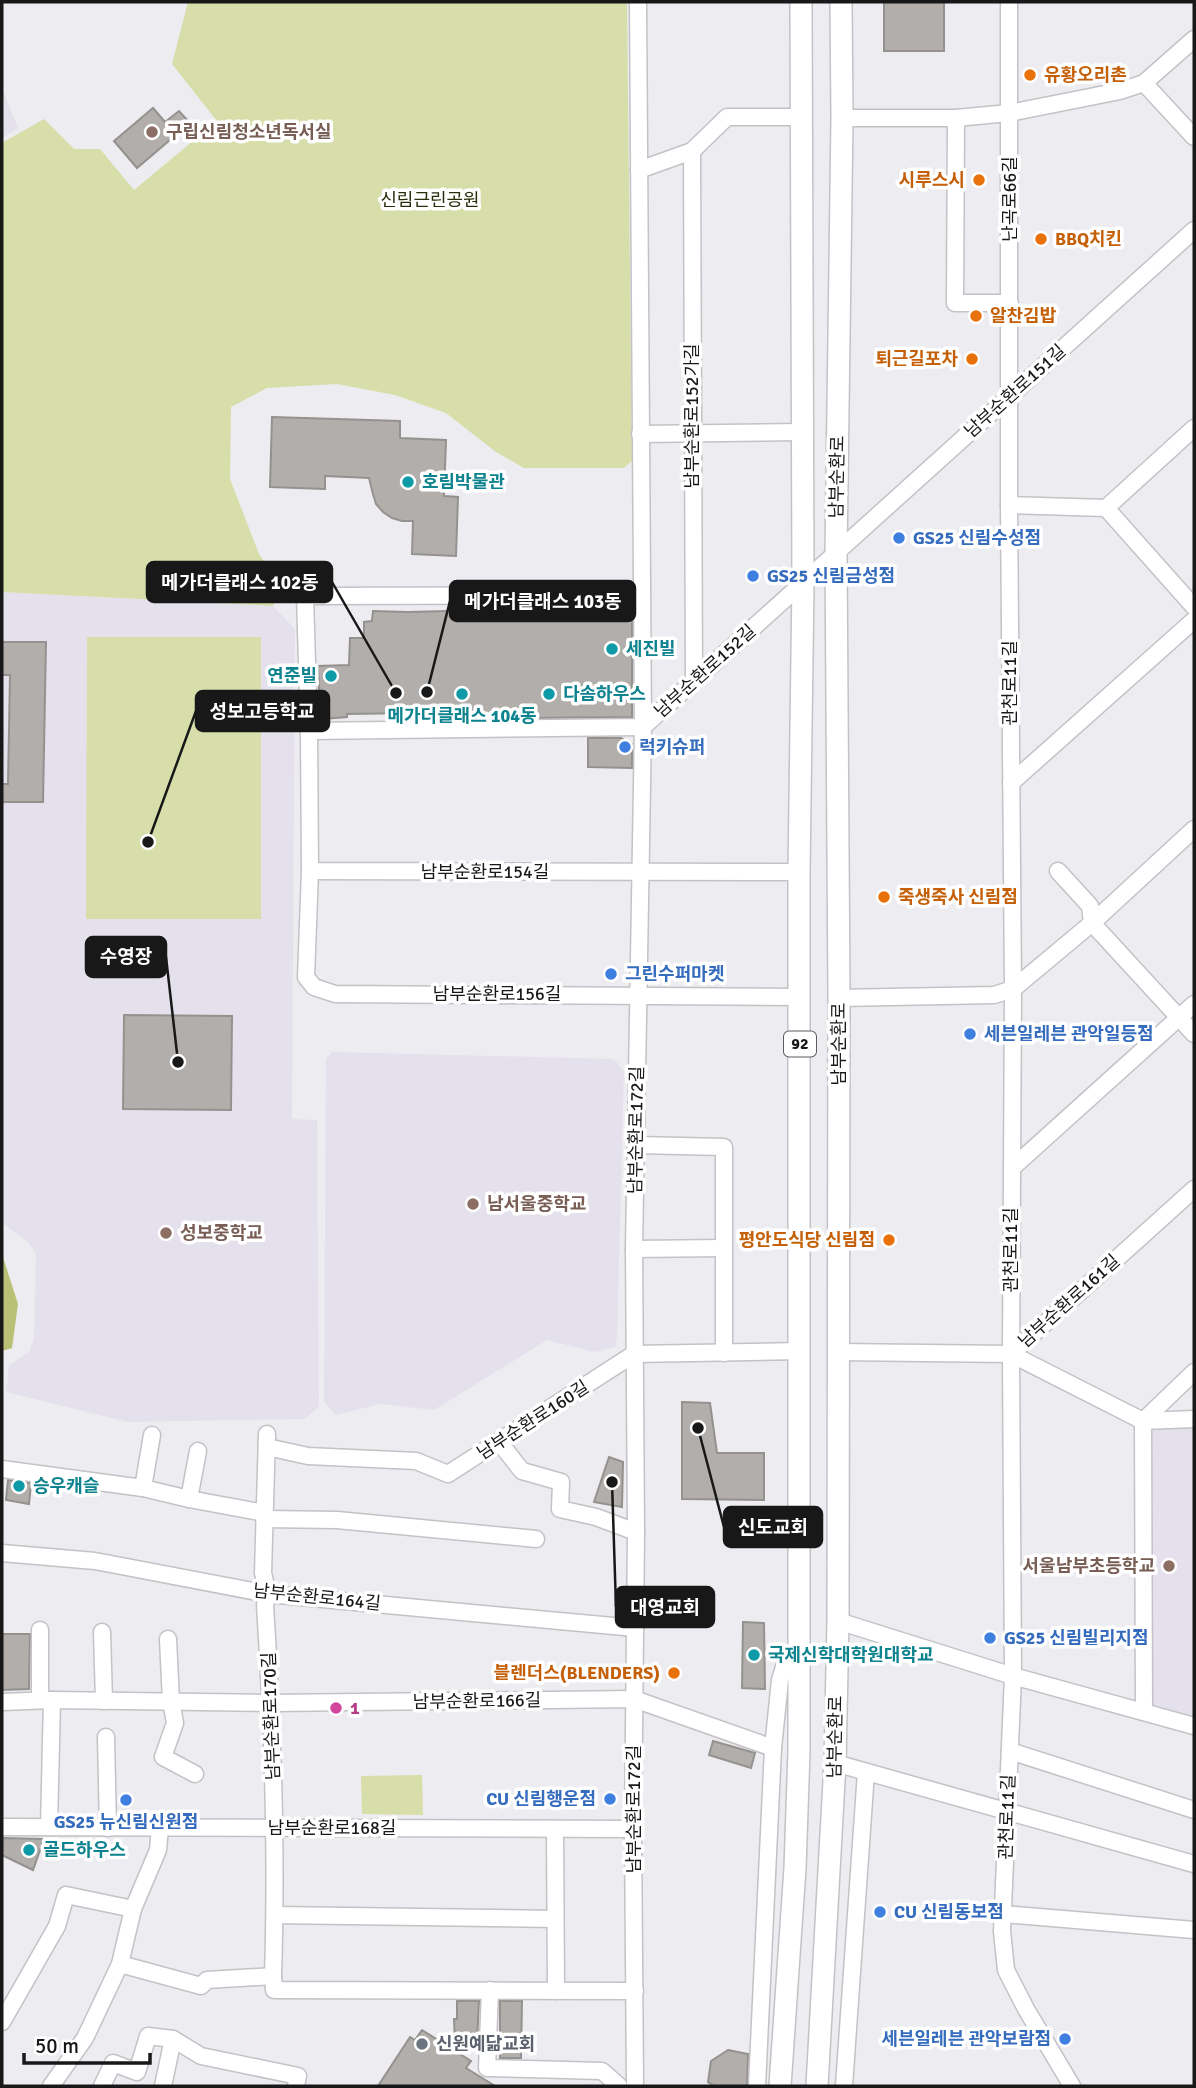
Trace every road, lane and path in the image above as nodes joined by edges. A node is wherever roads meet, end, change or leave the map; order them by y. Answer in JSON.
{"nodes":[{"id":1,"x":638,"y":2,"type":"edge"},
{"id":2,"x":801,"y":2,"type":"edge"},
{"id":3,"x":841,"y":2,"type":"edge"},
{"id":4,"x":1009,"y":2,"type":"edge"},
{"id":5,"x":1194,"y":39,"type":"edge"},
{"id":6,"x":1144,"y":83,"type":"junction"},
{"id":7,"x":1009,"y":113,"type":"junction"},
{"id":8,"x":801,"y":117,"type":"junction"},
{"id":9,"x":842,"y":118,"type":"junction"},
{"id":10,"x":956,"y":118,"type":"junction"},
{"id":11,"x":1194,"y":137,"type":"edge"},
{"id":12,"x":692,"y":151,"type":"junction"},
{"id":13,"x":639,"y":170,"type":"junction"},
{"id":14,"x":1194,"y":230,"type":"edge"},
{"id":15,"x":1010,"y":303,"type":"junction"},
{"id":16,"x":1009,"y":397,"type":"junction"},
{"id":17,"x":1194,"y":428,"type":"edge"},
{"id":18,"x":801,"y":432,"type":"junction"},
{"id":19,"x":692,"y":434,"type":"junction"},
{"id":20,"x":640,"y":435,"type":"junction"},
{"id":21,"x":1009,"y":505,"type":"junction"},
{"id":22,"x":1106,"y":509,"type":"junction"},
{"id":23,"x":836,"y":553,"type":"junction"},
{"id":24,"x":803,"y":583,"type":"junction"},
{"id":25,"x":642,"y":595,"type":"junction"},
{"id":26,"x":1194,"y":607,"type":"edge"},
{"id":27,"x":1194,"y":620,"type":"edge"},
{"id":28,"x":694,"y":681,"type":"junction"},
{"id":29,"x":643,"y":727,"type":"junction"},
{"id":30,"x":309,"y":731,"type":"junction"},
{"id":31,"x":1011,"y":783,"type":"junction"},
{"id":32,"x":1194,"y":829,"type":"edge"},
{"id":33,"x":310,"y":871,"type":"junction"},
{"id":34,"x":1058,"y":871,"type":"dead end"},
{"id":35,"x":640,"y":872,"type":"junction"},
{"id":36,"x":799,"y":873,"type":"junction"},
{"id":37,"x":1092,"y":923,"type":"junction"},
{"id":38,"x":1013,"y":989,"type":"junction"},
{"id":39,"x":638,"y":994,"type":"junction"},
{"id":40,"x":800,"y":997,"type":"junction"},
{"id":41,"x":839,"y":998,"type":"junction"},
{"id":42,"x":1194,"y":1004,"type":"edge"},
{"id":43,"x":1180,"y":1016,"type":"junction"},
{"id":44,"x":1194,"y":1034,"type":"edge"},
{"id":45,"x":636,"y":1146,"type":"junction"},
{"id":46,"x":1012,"y":1168,"type":"junction"},
{"id":47,"x":1194,"y":1189,"type":"edge"},
{"id":48,"x":723,"y":1248,"type":"junction"},
{"id":49,"x":634,"y":1249,"type":"junction"},
{"id":50,"x":800,"y":1351,"type":"junction"},
{"id":51,"x":838,"y":1352,"type":"junction"},
{"id":52,"x":724,"y":1353,"type":"junction"},
{"id":53,"x":634,"y":1354,"type":"junction"},
{"id":54,"x":1011,"y":1354,"type":"junction"},
{"id":55,"x":1194,"y":1372,"type":"edge"},
{"id":56,"x":1194,"y":1419,"type":"edge"},
{"id":57,"x":1143,"y":1421,"type":"junction"},
{"id":58,"x":152,"y":1436,"type":"dead end"},
{"id":59,"x":267,"y":1440,"type":"joint"},
{"id":60,"x":499,"y":1443,"type":"junction"},
{"id":61,"x":198,"y":1451,"type":"dead end"},
{"id":62,"x":2,"y":1469,"type":"edge"},
{"id":63,"x":144,"y":1488,"type":"junction"},
{"id":64,"x":189,"y":1499,"type":"junction"},
{"id":65,"x":265,"y":1516,"type":"junction"},
{"id":66,"x":636,"y":1532,"type":"junction"},
{"id":67,"x":536,"y":1539,"type":"dead end"},
{"id":68,"x":2,"y":1553,"type":"edge"},
{"id":69,"x":268,"y":1594,"type":"junction"},
{"id":70,"x":838,"y":1621,"type":"junction"},
{"id":71,"x":635,"y":1628,"type":"junction"},
{"id":72,"x":40,"y":1630,"type":"dead end"},
{"id":73,"x":102,"y":1632,"type":"dead end"},
{"id":74,"x":168,"y":1639,"type":"dead end"},
{"id":75,"x":799,"y":1653,"type":"junction"},
{"id":76,"x":1013,"y":1676,"type":"junction"},
{"id":77,"x":634,"y":1699,"type":"junction"},
{"id":78,"x":46,"y":1700,"type":"junction"},
{"id":79,"x":104,"y":1701,"type":"junction"},
{"id":80,"x":172,"y":1701,"type":"junction"},
{"id":81,"x":2,"y":1702,"type":"edge"},
{"id":82,"x":272,"y":1703,"type":"junction"},
{"id":83,"x":1144,"y":1711,"type":"junction"},
{"id":84,"x":1194,"y":1726,"type":"edge"},
{"id":85,"x":106,"y":1737,"type":"dead end"},
{"id":86,"x":773,"y":1748,"type":"junction"},
{"id":87,"x":1010,"y":1751,"type":"junction"},
{"id":88,"x":835,"y":1763,"type":"junction"},
{"id":89,"x":866,"y":1772,"type":"junction"},
{"id":90,"x":195,"y":1774,"type":"dead end"},
{"id":91,"x":1194,"y":1810,"type":"edge"},
{"id":92,"x":1007,"y":1811,"type":"junction"},
{"id":93,"x":2,"y":1827,"type":"edge"},
{"id":94,"x":49,"y":1827,"type":"junction"},
{"id":95,"x":108,"y":1828,"type":"junction"},
{"id":96,"x":160,"y":1828,"type":"junction"},
{"id":97,"x":275,"y":1828,"type":"junction"},
{"id":98,"x":633,"y":1829,"type":"junction"},
{"id":99,"x":555,"y":1830,"type":"junction"},
{"id":100,"x":1194,"y":1864,"type":"edge"},
{"id":101,"x":133,"y":1909,"type":"junction"},
{"id":102,"x":1003,"y":1914,"type":"junction"},
{"id":103,"x":275,"y":1915,"type":"junction"},
{"id":104,"x":555,"y":1919,"type":"junction"},
{"id":105,"x":1194,"y":1930,"type":"edge"},
{"id":106,"x":120,"y":1964,"type":"junction"},
{"id":107,"x":273,"y":1976,"type":"junction"},
{"id":108,"x":490,"y":1990,"type":"junction"},
{"id":109,"x":556,"y":1991,"type":"junction"},
{"id":110,"x":635,"y":1991,"type":"junction"},
{"id":111,"x":2,"y":2022,"type":"edge"},
{"id":112,"x":173,"y":2039,"type":"junction"},
{"id":113,"x":610,"y":2084,"type":"edge"},
{"id":114,"x":51,"y":2086,"type":"edge"},
{"id":115,"x":102,"y":2086,"type":"edge"},
{"id":116,"x":163,"y":2086,"type":"edge"},
{"id":117,"x":296,"y":2086,"type":"edge"},
{"id":118,"x":635,"y":2086,"type":"edge"},
{"id":119,"x":757,"y":2086,"type":"edge"},
{"id":120,"x":780,"y":2086,"type":"edge"},
{"id":121,"x":817,"y":2086,"type":"edge"},
{"id":122,"x":844,"y":2086,"type":"edge"},
{"id":123,"x":1072,"y":2086,"type":"edge"}],
"edges":[{"from":1,"to":13,"type":"street","name":"남부순환로172길"},
{"from":2,"to":8,"type":"main road","name":"남부순환로","number":"92"},
{"from":3,"to":9,"type":"main road","name":"남부순환로","number":"92"},
{"from":4,"to":7,"type":"street","name":"난곡로66길"},
{"from":5,"to":6,"type":"street"},
{"from":6,"to":7,"type":"street"},
{"from":6,"to":11,"type":"street"},
{"from":7,"to":10,"type":"street"},
{"from":7,"to":15,"type":"street","name":"난곡로66길"},
{"from":8,"to":12,"type":"street"},
{"from":8,"to":18,"type":"main road","name":"남부순환로","number":"92"},
{"from":9,"to":10,"type":"street"},
{"from":9,"to":23,"type":"main road","name":"남부순환로","number":"92"},
{"from":10,"to":15,"type":"street"},
{"from":12,"to":13,"type":"street"},
{"from":12,"to":19,"type":"street","name":"남부순환로152가길"},
{"from":13,"to":20,"type":"street","name":"남부순환로172길"},
{"from":14,"to":16,"type":"street","name":"남부순환로151길"},
{"from":15,"to":16,"type":"street","name":"난곡로66길"},
{"from":16,"to":21,"type":"street","name":"관천로11길"},
{"from":16,"to":23,"type":"street","name":"남부순환로151길"},
{"from":17,"to":22,"type":"street"},
{"from":18,"to":19,"type":"street","name":"남부순환로"},
{"from":18,"to":24,"type":"main road","name":"남부순환로","number":"92"},
{"from":19,"to":20,"type":"street","name":"남부순환로"},
{"from":19,"to":28,"type":"street","name":"남부순환로152가길"},
{"from":20,"to":25,"type":"street","name":"남부순환로172길"},
{"from":21,"to":22,"type":"street"},
{"from":21,"to":31,"type":"street","name":"관천로11길"},
{"from":22,"to":26,"type":"street"},
{"from":23,"to":24,"type":"street","name":"남부순환로152길"},
{"from":23,"to":41,"type":"main road","name":"남부순환로","number":"92"},
{"from":24,"to":28,"type":"street","name":"남부순환로152길"},
{"from":24,"to":36,"type":"main road","name":"남부순환로","number":"92"},
{"from":25,"to":29,"type":"street","name":"남부순환로172길"},
{"from":25,"to":30,"type":"street"},
{"from":27,"to":31,"type":"street"},
{"from":28,"to":29,"type":"street","name":"남부순환로152길"},
{"from":29,"to":30,"type":"street","name":"남부순환로152길"},
{"from":29,"to":35,"type":"street","name":"남부순환로172길"},
{"from":30,"to":33,"type":"street"},
{"from":31,"to":38,"type":"street","name":"관천로11길"},
{"from":32,"to":37,"type":"street"},
{"from":33,"to":35,"type":"street","name":"남부순환로154길"},
{"from":33,"to":39,"type":"street","name":"남부순환로156길"},
{"from":34,"to":37,"type":"street"},
{"from":35,"to":36,"type":"street","name":"남부순환로154길"},
{"from":35,"to":39,"type":"street","name":"남부순환로172길"},
{"from":36,"to":40,"type":"main road","name":"남부순환로","number":"92"},
{"from":37,"to":38,"type":"street"},
{"from":37,"to":43,"type":"street"},
{"from":38,"to":41,"type":"street"},
{"from":38,"to":46,"type":"street","name":"관천로11길"},
{"from":39,"to":40,"type":"street","name":"남부순환로156길"},
{"from":39,"to":45,"type":"street","name":"남부순환로172길"},
{"from":40,"to":50,"type":"main road","name":"남부순환로","number":"92"},
{"from":41,"to":51,"type":"main road","name":"남부순환로","number":"92"},
{"from":42,"to":43,"type":"street"},
{"from":43,"to":44,"type":"street"},
{"from":43,"to":46,"type":"street"},
{"from":45,"to":48,"type":"street"},
{"from":45,"to":49,"type":"street","name":"남부순환로172길"},
{"from":46,"to":54,"type":"street","name":"관천로11길"},
{"from":47,"to":54,"type":"street","name":"남부순환로161길"},
{"from":48,"to":49,"type":"street"},
{"from":48,"to":52,"type":"street"},
{"from":49,"to":53,"type":"street","name":"남부순환로172길"},
{"from":50,"to":52,"type":"street"},
{"from":50,"to":75,"type":"main road","name":"남부순환로","number":"92"},
{"from":51,"to":54,"type":"street","name":"남부순환로161길"},
{"from":51,"to":70,"type":"main road","name":"남부순환로","number":"92"},
{"from":52,"to":53,"type":"street"},
{"from":53,"to":60,"type":"street","name":"남부순환로160길"},
{"from":53,"to":66,"type":"street","name":"남부순환로172길"},
{"from":54,"to":57,"type":"street"},
{"from":54,"to":76,"type":"street","name":"관천로11길"},
{"from":55,"to":57,"type":"street"},
{"from":56,"to":57,"type":"street"},
{"from":57,"to":83,"type":"street"},
{"from":58,"to":63,"type":"street"},
{"from":59,"to":60,"type":"street","name":"남부순환로160길"},
{"from":59,"to":65,"type":"street","name":"남부순환로170길"},
{"from":60,"to":66,"type":"street"},
{"from":61,"to":64,"type":"street"},
{"from":62,"to":63,"type":"street"},
{"from":63,"to":64,"type":"street"},
{"from":64,"to":65,"type":"street"},
{"from":65,"to":67,"type":"street"},
{"from":65,"to":69,"type":"street","name":"남부순환로170길"},
{"from":66,"to":71,"type":"street","name":"남부순환로172길"},
{"from":68,"to":69,"type":"street","name":"남부순환로164길"},
{"from":69,"to":71,"type":"street","name":"남부순환로164길"},
{"from":69,"to":82,"type":"street","name":"남부순환로170길"},
{"from":70,"to":76,"type":"street"},
{"from":70,"to":88,"type":"main road","name":"남부순환로","number":"92"},
{"from":71,"to":77,"type":"street","name":"남부순환로172길"},
{"from":72,"to":78,"type":"street"},
{"from":73,"to":79,"type":"street"},
{"from":74,"to":80,"type":"street"},
{"from":75,"to":86,"type":"street"},
{"from":75,"to":120,"type":"main road","name":"남부순환로","number":"92"},
{"from":76,"to":83,"type":"street"},
{"from":76,"to":87,"type":"street","name":"관천로11길"},
{"from":77,"to":82,"type":"street","name":"남부순환로166길"},
{"from":77,"to":86,"type":"street","name":"남부순환로166길"},
{"from":77,"to":98,"type":"street","name":"남부순환로172길"},
{"from":78,"to":79,"type":"street","name":"남부순환로166길"},
{"from":78,"to":81,"type":"street","name":"남부순환로166길"},
{"from":78,"to":94,"type":"street"},
{"from":79,"to":80,"type":"street","name":"남부순환로166길"},
{"from":80,"to":82,"type":"street","name":"남부순환로166길"},
{"from":80,"to":90,"type":"street"},
{"from":82,"to":97,"type":"street","name":"남부순환로170길"},
{"from":83,"to":84,"type":"street"},
{"from":85,"to":95,"type":"street"},
{"from":86,"to":119,"type":"street"},
{"from":87,"to":91,"type":"street"},
{"from":87,"to":92,"type":"street","name":"관천로11길"},
{"from":88,"to":89,"type":"street"},
{"from":88,"to":121,"type":"main road","name":"남부순환로","number":"92"},
{"from":89,"to":92,"type":"street"},
{"from":89,"to":122,"type":"street"},
{"from":92,"to":100,"type":"street"},
{"from":92,"to":102,"type":"street","name":"관천로11길"},
{"from":93,"to":94,"type":"street","name":"남부순환로168길"},
{"from":94,"to":95,"type":"street","name":"남부순환로168길"},
{"from":95,"to":96,"type":"street","name":"남부순환로168길"},
{"from":96,"to":97,"type":"street","name":"남부순환로168길"},
{"from":96,"to":101,"type":"street"},
{"from":97,"to":99,"type":"street","name":"남부순환로168길"},
{"from":97,"to":103,"type":"street","name":"남부순환로170길"},
{"from":98,"to":99,"type":"street","name":"남부순환로168길"},
{"from":98,"to":110,"type":"street","name":"남부순환로172길"},
{"from":99,"to":104,"type":"street"},
{"from":101,"to":106,"type":"street"},
{"from":101,"to":111,"type":"street"},
{"from":102,"to":105,"type":"street"},
{"from":102,"to":123,"type":"street","name":"관천로11길"},
{"from":103,"to":104,"type":"street"},
{"from":103,"to":107,"type":"street","name":"남부순환로170길"},
{"from":104,"to":109,"type":"street"},
{"from":106,"to":107,"type":"street"},
{"from":106,"to":114,"type":"street"},
{"from":107,"to":108,"type":"street"},
{"from":108,"to":109,"type":"street"},
{"from":108,"to":113,"type":"street"},
{"from":109,"to":110,"type":"street"},
{"from":110,"to":118,"type":"street","name":"남부순환로172길"},
{"from":112,"to":115,"type":"street"},
{"from":112,"to":116,"type":"street"},
{"from":112,"to":117,"type":"street"}]}
